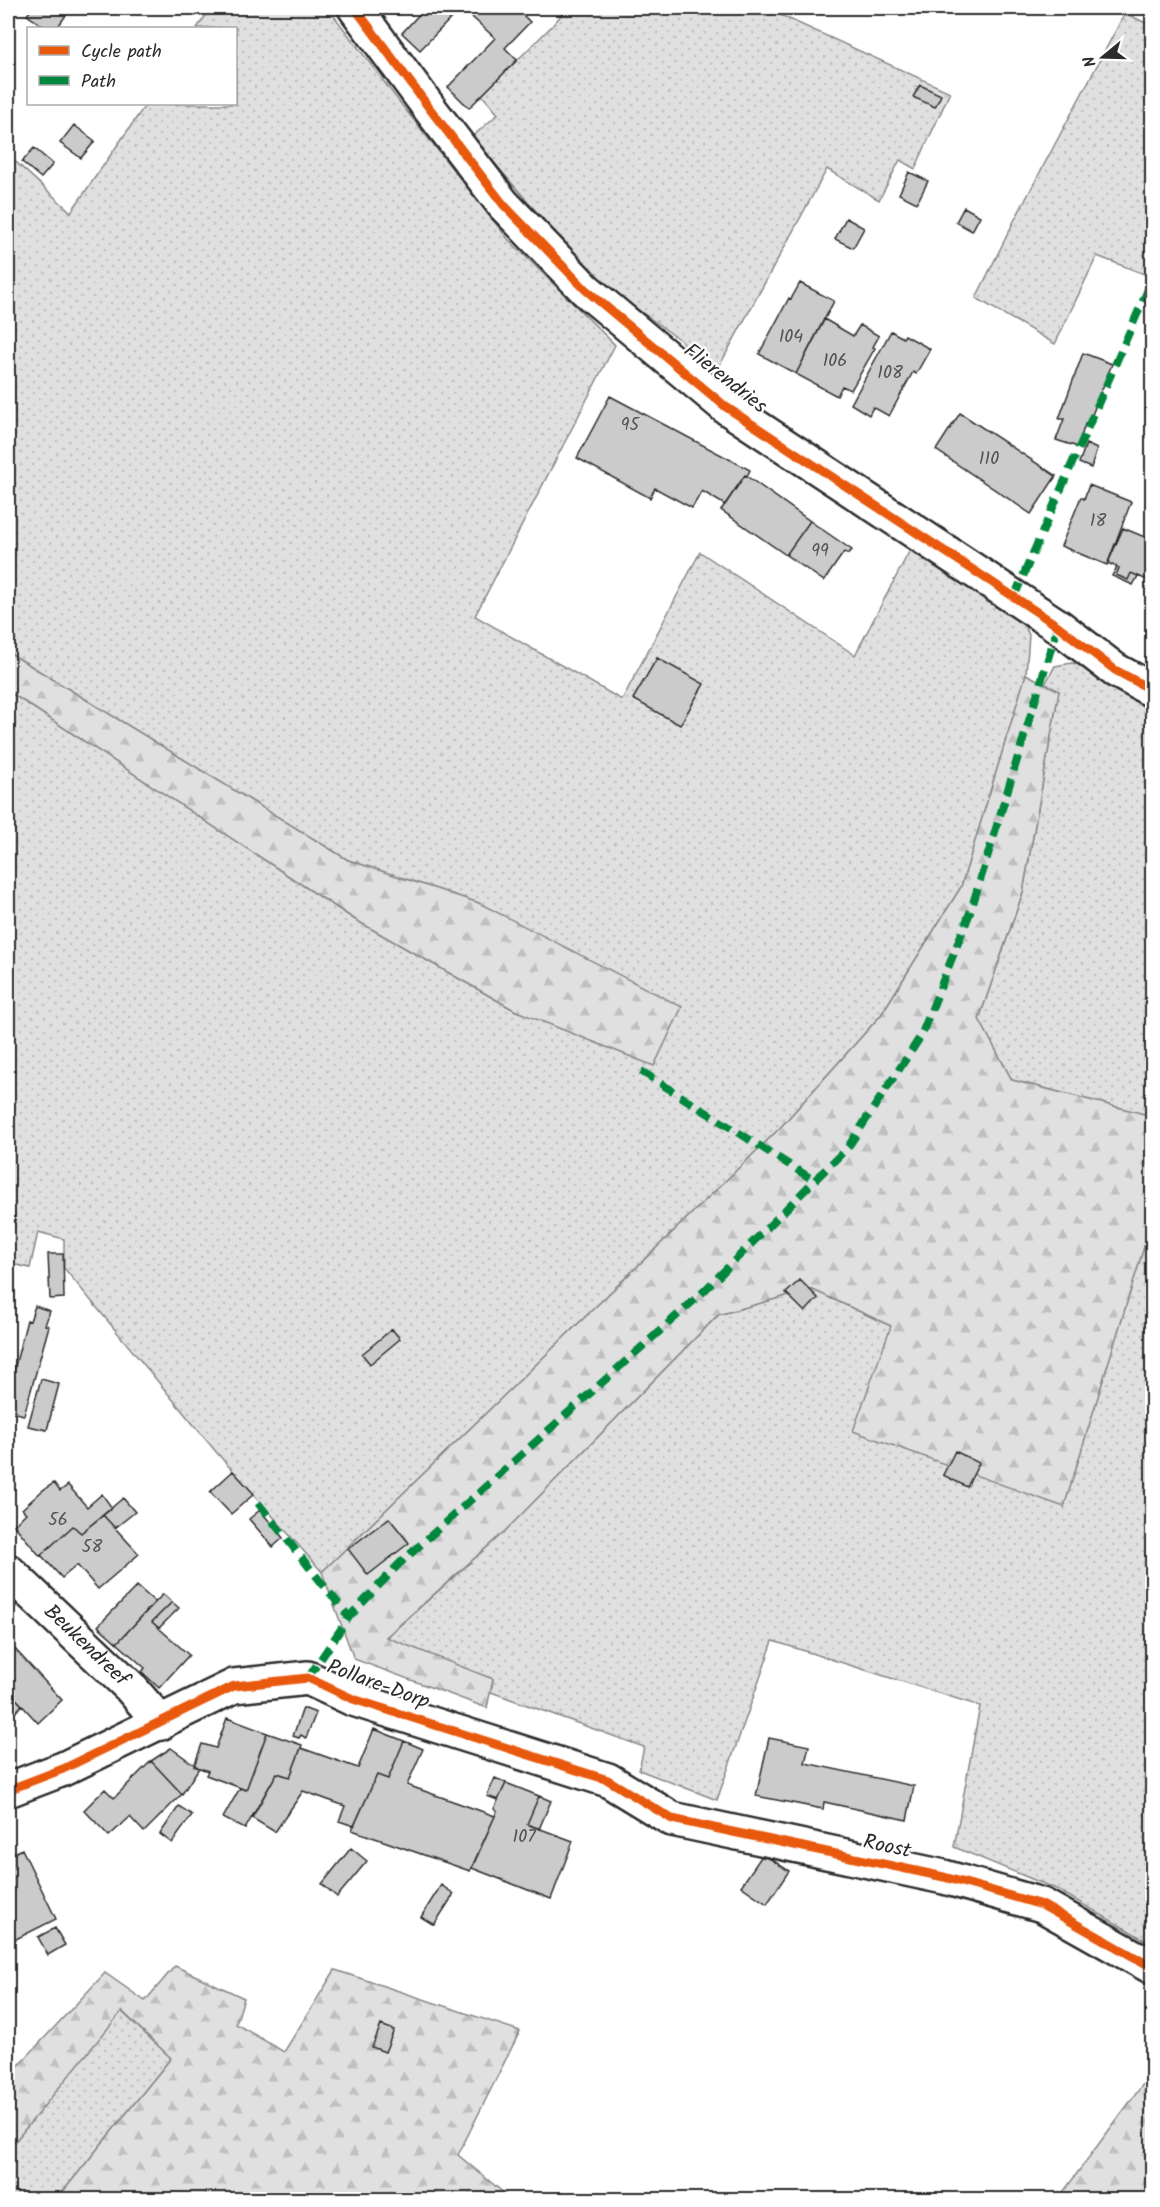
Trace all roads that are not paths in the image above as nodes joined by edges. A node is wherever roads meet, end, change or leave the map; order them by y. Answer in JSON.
{"nodes":[{"id":1,"x":355,"y":8,"type":"edge"},
{"id":2,"x":1152,"y":690,"type":"edge"},
{"id":3,"x":8,"y":1571,"type":"edge"},
{"id":4,"x":161,"y":1723,"type":"junction"},
{"id":5,"x":608,"y":1780,"type":"joint"},
{"id":6,"x":8,"y":1790,"type":"edge"},
{"id":7,"x":1152,"y":1967,"type":"edge"}],
"edges":[{"from":1,"to":2,"type":"street","name":"Flierendries"},
{"from":3,"to":4,"type":"street","name":"Beukendreef"},
{"from":4,"to":5,"type":"street","name":"Pollare-Dorp"},
{"from":4,"to":6,"type":"street","name":"Pollare-Dorp"},
{"from":5,"to":7,"type":"street","name":"Roost"}]}
